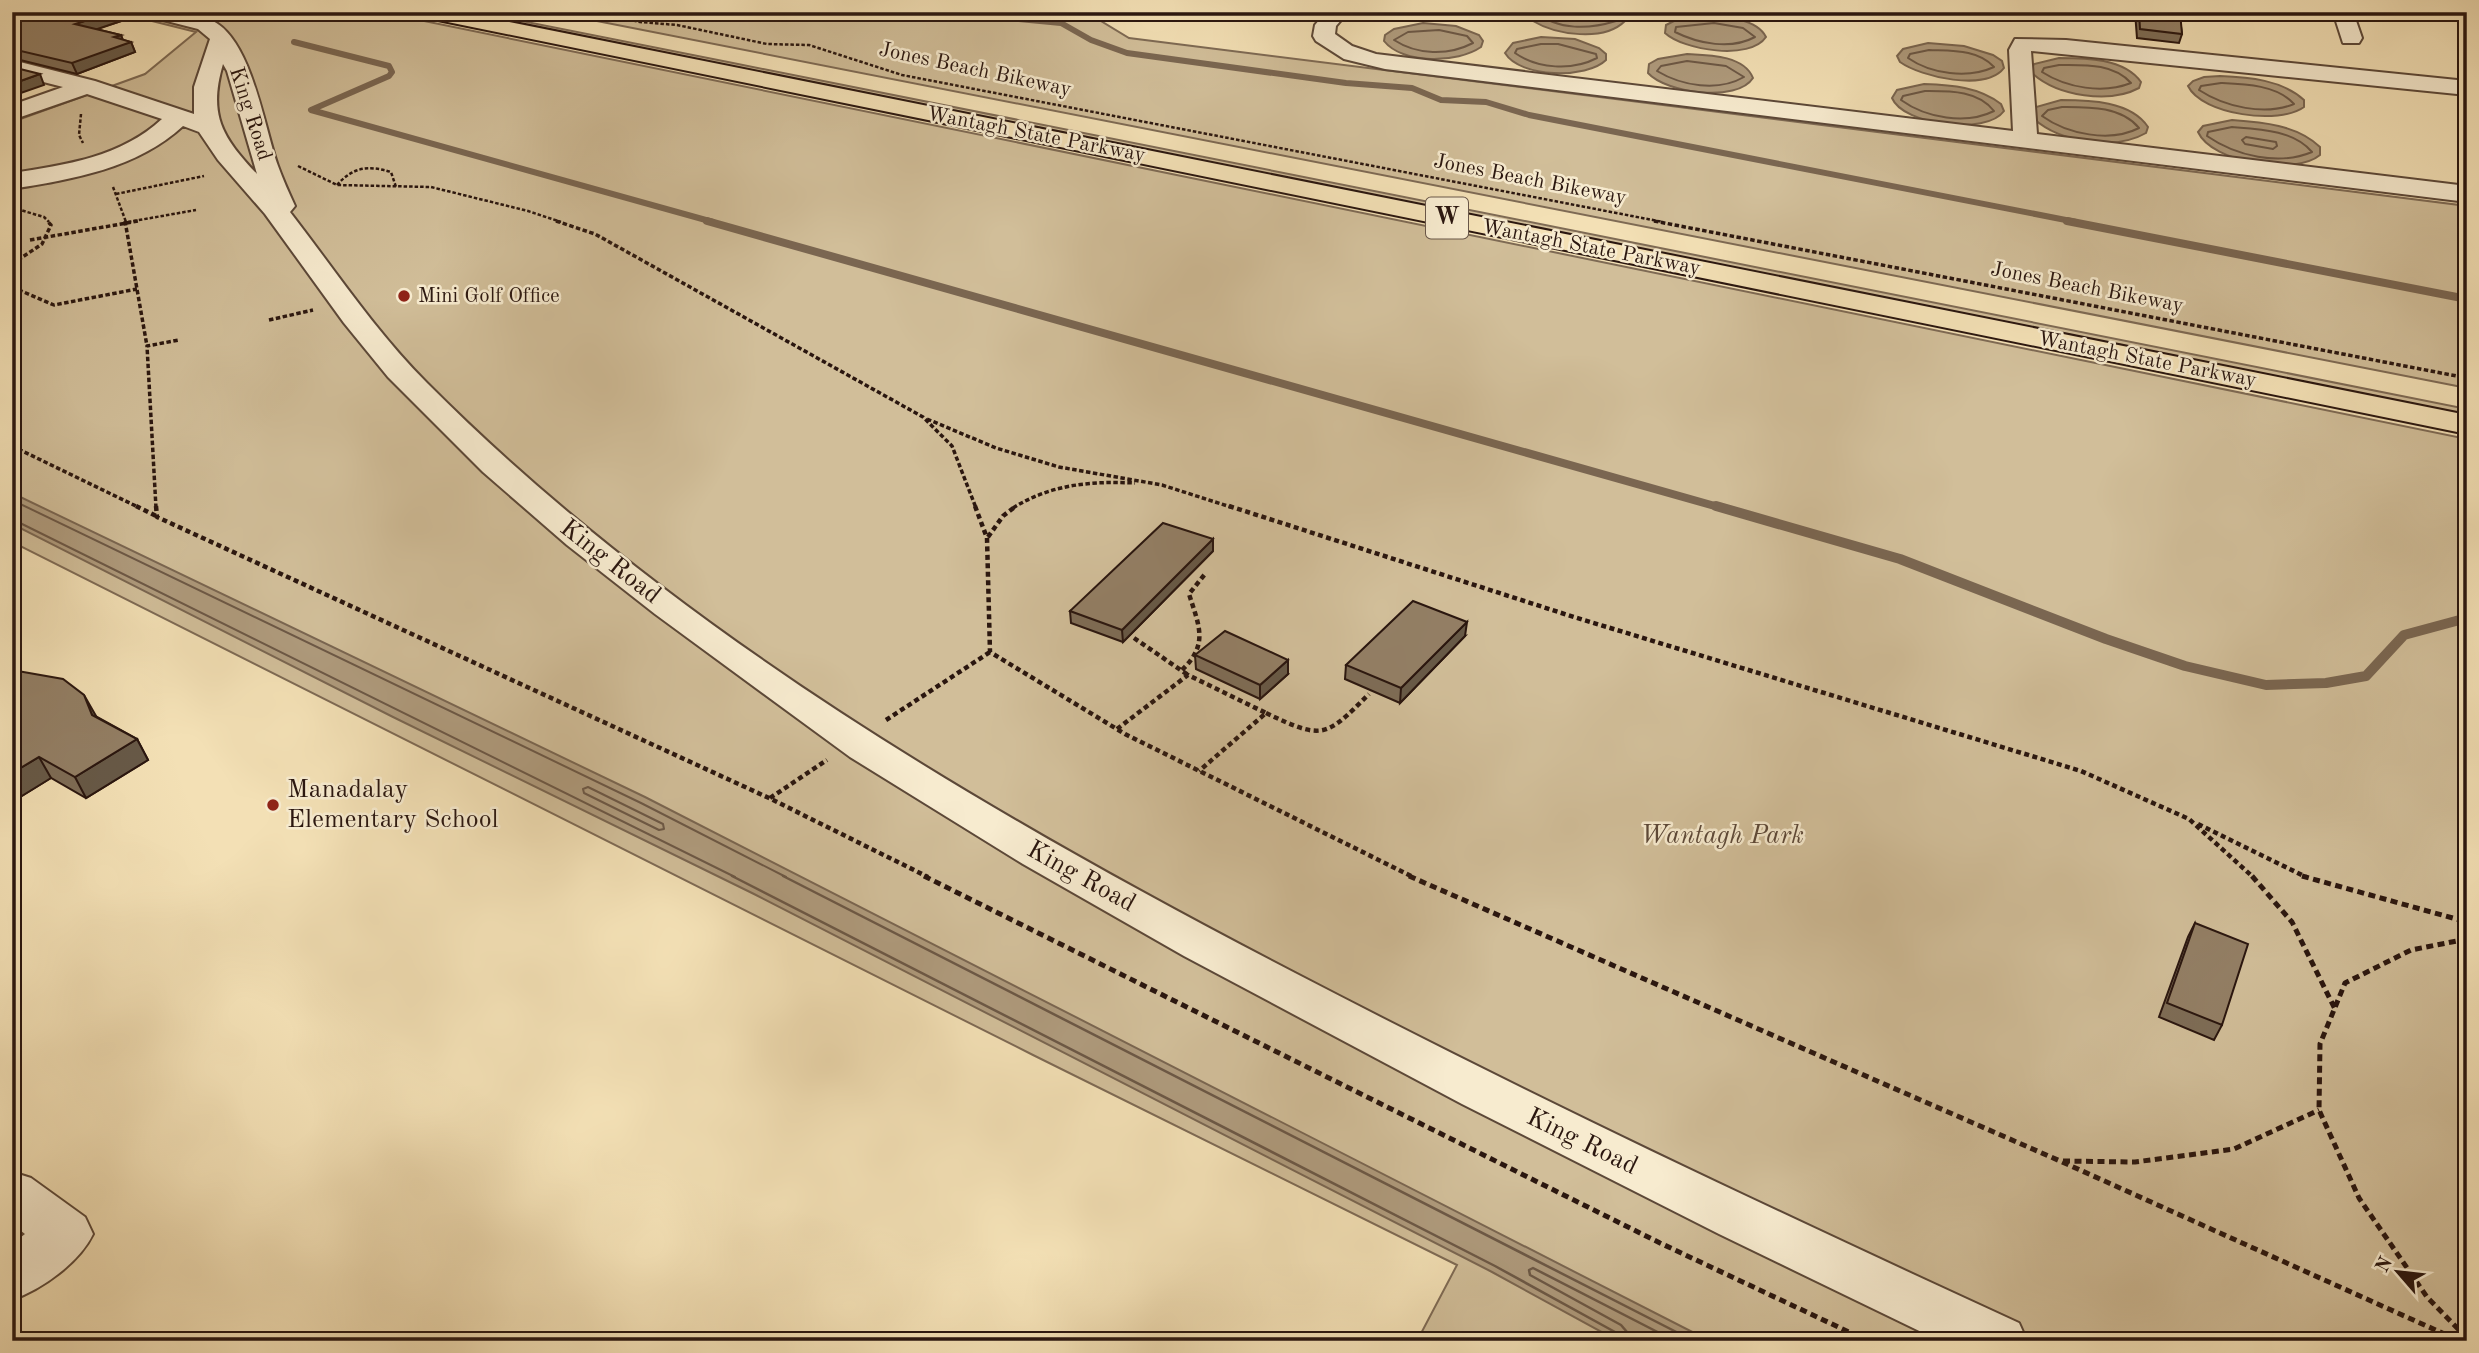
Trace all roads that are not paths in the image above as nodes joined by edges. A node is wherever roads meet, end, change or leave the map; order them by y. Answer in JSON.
{"nodes":[{"id":1,"x":153,"y":12,"type":"edge"},
{"id":2,"x":428,"y":12,"type":"edge"},
{"id":3,"x":518,"y":12,"type":"edge"},
{"id":4,"x":1338,"y":12,"type":"edge"},
{"id":5,"x":2343,"y":12,"type":"edge"},
{"id":6,"x":221,"y":37,"type":"junction"},
{"id":7,"x":2351,"y":38,"type":"dead end"},
{"id":8,"x":12,"y":67,"type":"edge"},
{"id":9,"x":87,"y":86,"type":"junction"},
{"id":10,"x":2467,"y":88,"type":"edge"},
{"id":11,"x":12,"y":113,"type":"edge"},
{"id":12,"x":180,"y":116,"type":"junction"},
{"id":13,"x":211,"y":128,"type":"junction"},
{"id":14,"x":2025,"y":140,"type":"junction"},
{"id":15,"x":12,"y":181,"type":"edge"},
{"id":16,"x":2467,"y":194,"type":"edge"},
{"id":17,"x":291,"y":231,"type":"junction"},
{"id":18,"x":1973,"y":300,"type":"dead end"},
{"id":19,"x":2467,"y":425,"type":"edge"},
{"id":20,"x":12,"y":1194,"type":"edge"},
{"id":21,"x":12,"y":1276,"type":"edge"},
{"id":22,"x":1999,"y":1341,"type":"edge"}],
"edges":[{"from":1,"to":6,"type":"street","name":"King Road"},
{"from":2,"to":19,"type":"highway","name":"Wantagh State Parkway","number":"W"},
{"from":3,"to":18,"type":"highway","name":"Wantagh State Parkway","number":"W"},
{"from":4,"to":14,"type":"street"},
{"from":5,"to":7,"type":"street"},
{"from":6,"to":13,"type":"street","name":"King Road"},
{"from":6,"to":17,"type":"street","name":"King Road"},
{"from":8,"to":9,"type":"street"},
{"from":9,"to":11,"type":"street"},
{"from":9,"to":12,"type":"street"},
{"from":10,"to":14,"type":"street"},
{"from":12,"to":13,"type":"street"},
{"from":12,"to":15,"type":"street"},
{"from":13,"to":17,"type":"street","name":"King Road"},
{"from":14,"to":16,"type":"street"},
{"from":17,"to":22,"type":"street","name":"King Road"},
{"from":20,"to":21,"type":"street"}]}
